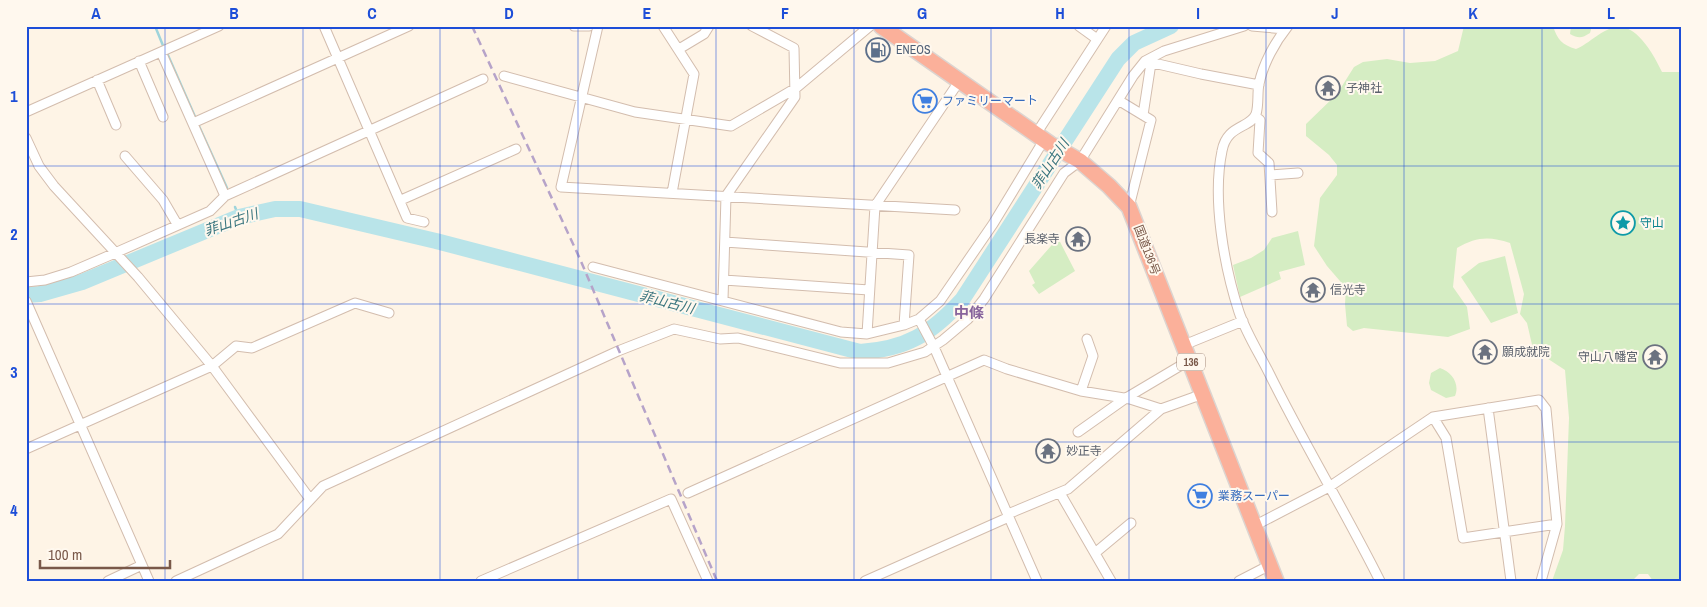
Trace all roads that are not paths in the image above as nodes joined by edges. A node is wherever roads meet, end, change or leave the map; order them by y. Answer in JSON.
{"nodes":[{"id":1,"x":219,"y":26,"type":"edge"},
{"id":2,"x":324,"y":26,"type":"edge"},
{"id":3,"x":409,"y":26,"type":"edge"},
{"id":4,"x":574,"y":26,"type":"edge"},
{"id":5,"x":590,"y":26,"type":"edge"},
{"id":6,"x":598,"y":26,"type":"edge"},
{"id":7,"x":663,"y":26,"type":"edge"},
{"id":8,"x":709,"y":26,"type":"edge"},
{"id":9,"x":752,"y":26,"type":"edge"},
{"id":10,"x":870,"y":26,"type":"edge"},
{"id":11,"x":881,"y":26,"type":"edge"},
{"id":12,"x":1079,"y":26,"type":"edge"},
{"id":13,"x":1106,"y":26,"type":"edge"},
{"id":14,"x":1244,"y":26,"type":"edge"},
{"id":15,"x":1252,"y":26,"type":"edge"},
{"id":16,"x":1286,"y":28,"type":"edge"},
{"id":17,"x":1097,"y":39,"type":"junction"},
{"id":18,"x":679,"y":49,"type":"junction"},
{"id":19,"x":161,"y":52,"type":"junction"},
{"id":20,"x":338,"y":58,"type":"junction"},
{"id":21,"x":139,"y":61,"type":"junction"},
{"id":22,"x":1148,"y":62,"type":"junction"},
{"id":23,"x":504,"y":76,"type":"dead end"},
{"id":24,"x":483,"y":79,"type":"dead end"},
{"id":25,"x":96,"y":80,"type":"junction"},
{"id":26,"x":960,"y":80,"type":"junction"},
{"id":27,"x":1259,"y":84,"type":"junction"},
{"id":28,"x":796,"y":88,"type":"junction"},
{"id":29,"x":582,"y":97,"type":"junction"},
{"id":30,"x":1118,"y":100,"type":"junction"},
{"id":31,"x":26,"y":112,"type":"edge"},
{"id":32,"x":1143,"y":116,"type":"junction"},
{"id":33,"x":1255,"y":116,"type":"junction"},
{"id":34,"x":163,"y":117,"type":"dead end"},
{"id":35,"x":686,"y":119,"type":"junction"},
{"id":36,"x":193,"y":123,"type":"junction"},
{"id":37,"x":116,"y":125,"type":"dead end"},
{"id":38,"x":370,"y":130,"type":"junction"},
{"id":39,"x":26,"y":138,"type":"edge"},
{"id":40,"x":1043,"y":139,"type":"junction"},
{"id":41,"x":516,"y":149,"type":"dead end"},
{"id":42,"x":125,"y":156,"type":"dead end"},
{"id":43,"x":1075,"y":159,"type":"junction"},
{"id":44,"x":1298,"y":173,"type":"dead end"},
{"id":45,"x":1270,"y":175,"type":"junction"},
{"id":46,"x":672,"y":193,"type":"junction"},
{"id":47,"x":225,"y":196,"type":"junction"},
{"id":48,"x":726,"y":196,"type":"junction"},
{"id":49,"x":401,"y":200,"type":"junction"},
{"id":50,"x":874,"y":206,"type":"junction"},
{"id":51,"x":1129,"y":207,"type":"junction"},
{"id":52,"x":955,"y":210,"type":"dead end"},
{"id":53,"x":1272,"y":212,"type":"dead end"},
{"id":54,"x":424,"y":222,"type":"dead end"},
{"id":55,"x":177,"y":224,"type":"junction"},
{"id":56,"x":725,"y":242,"type":"junction"},
{"id":57,"x":872,"y":252,"type":"junction"},
{"id":58,"x":116,"y":255,"type":"junction"},
{"id":59,"x":593,"y":267,"type":"dead end"},
{"id":60,"x":724,"y":280,"type":"junction"},
{"id":61,"x":26,"y":282,"type":"edge"},
{"id":62,"x":869,"y":290,"type":"junction"},
{"id":63,"x":723,"y":300,"type":"junction"},
{"id":64,"x":29,"y":310,"type":"edge"},
{"id":65,"x":389,"y":313,"type":"dead end"},
{"id":66,"x":919,"y":320,"type":"junction"},
{"id":67,"x":1242,"y":321,"type":"junction"},
{"id":68,"x":904,"y":325,"type":"junction"},
{"id":69,"x":867,"y":334,"type":"junction"},
{"id":70,"x":1087,"y":339,"type":"dead end"},
{"id":71,"x":933,"y":345,"type":"junction"},
{"id":72,"x":1184,"y":345,"type":"junction"},
{"id":73,"x":1190,"y":360,"type":"junction"},
{"id":74,"x":212,"y":366,"type":"junction"},
{"id":75,"x":947,"y":377,"type":"junction"},
{"id":76,"x":1081,"y":391,"type":"junction"},
{"id":77,"x":1203,"y":394,"type":"junction"},
{"id":78,"x":1126,"y":398,"type":"junction"},
{"id":79,"x":1488,"y":408,"type":"junction"},
{"id":80,"x":1161,"y":409,"type":"junction"},
{"id":81,"x":1433,"y":417,"type":"junction"},
{"id":82,"x":80,"y":425,"type":"junction"},
{"id":83,"x":1078,"y":432,"type":"dead end"},
{"id":84,"x":26,"y":449,"type":"edge"},
{"id":85,"x":1329,"y":487,"type":"junction"},
{"id":86,"x":688,"y":493,"type":"dead end"},
{"id":87,"x":1060,"y":493,"type":"junction"},
{"id":88,"x":310,"y":499,"type":"junction"},
{"id":89,"x":1008,"y":516,"type":"junction"},
{"id":90,"x":1131,"y":523,"type":"dead end"},
{"id":91,"x":1557,"y":524,"type":"junction"},
{"id":92,"x":1254,"y":526,"type":"junction"},
{"id":93,"x":1504,"y":533,"type":"junction"},
{"id":94,"x":1095,"y":553,"type":"junction"},
{"id":95,"x":1270,"y":565,"type":"junction"},
{"id":96,"x":142,"y":566,"type":"junction"},
{"id":97,"x":108,"y":581,"type":"edge"},
{"id":98,"x":149,"y":581,"type":"edge"},
{"id":99,"x":176,"y":581,"type":"edge"},
{"id":100,"x":481,"y":581,"type":"edge"},
{"id":101,"x":708,"y":581,"type":"edge"},
{"id":102,"x":865,"y":581,"type":"edge"},
{"id":103,"x":1037,"y":581,"type":"edge"},
{"id":104,"x":1111,"y":581,"type":"edge"},
{"id":105,"x":1239,"y":581,"type":"edge"},
{"id":106,"x":1276,"y":581,"type":"edge"},
{"id":107,"x":1380,"y":581,"type":"edge"},
{"id":108,"x":1511,"y":581,"type":"edge"},
{"id":109,"x":1541,"y":581,"type":"edge"}],
"edges":[{"from":1,"to":19,"type":"street"},
{"from":2,"to":20,"type":"street"},
{"from":3,"to":20,"type":"street"},
{"from":4,"to":5,"type":"street"},
{"from":6,"to":29,"type":"street"},
{"from":7,"to":18,"type":"street"},
{"from":8,"to":18,"type":"street"},
{"from":9,"to":28,"type":"street"},
{"from":10,"to":28,"type":"street"},
{"from":11,"to":26,"type":"highway","name":"国道136号","number":"136"},
{"from":12,"to":17,"type":"street"},
{"from":13,"to":17,"type":"street"},
{"from":14,"to":22,"type":"street"},
{"from":15,"to":16,"type":"street"},
{"from":16,"to":27,"type":"street"},
{"from":17,"to":40,"type":"street"},
{"from":18,"to":35,"type":"street"},
{"from":19,"to":21,"type":"street"},
{"from":19,"to":36,"type":"street"},
{"from":20,"to":36,"type":"street"},
{"from":20,"to":38,"type":"street"},
{"from":21,"to":25,"type":"street"},
{"from":21,"to":34,"type":"street"},
{"from":22,"to":27,"type":"street"},
{"from":22,"to":30,"type":"street"},
{"from":22,"to":32,"type":"street"},
{"from":23,"to":29,"type":"street"},
{"from":24,"to":38,"type":"street"},
{"from":25,"to":31,"type":"street"},
{"from":25,"to":37,"type":"street"},
{"from":26,"to":40,"type":"highway","name":"国道136号","number":"136"},
{"from":26,"to":50,"type":"street"},
{"from":27,"to":33,"type":"street"},
{"from":28,"to":35,"type":"street"},
{"from":28,"to":48,"type":"street"},
{"from":29,"to":35,"type":"street"},
{"from":29,"to":46,"type":"street"},
{"from":30,"to":32,"type":"street"},
{"from":30,"to":43,"type":"street"},
{"from":32,"to":51,"type":"street"},
{"from":33,"to":45,"type":"street"},
{"from":33,"to":67,"type":"street"},
{"from":35,"to":46,"type":"street"},
{"from":36,"to":47,"type":"street"},
{"from":38,"to":47,"type":"street"},
{"from":38,"to":49,"type":"street"},
{"from":39,"to":58,"type":"street"},
{"from":40,"to":43,"type":"highway","name":"国道136号","number":"136"},
{"from":40,"to":66,"type":"street"},
{"from":41,"to":49,"type":"street"},
{"from":42,"to":55,"type":"street"},
{"from":43,"to":51,"type":"highway","name":"国道136号","number":"136"},
{"from":43,"to":71,"type":"street"},
{"from":44,"to":45,"type":"street"},
{"from":45,"to":53,"type":"street"},
{"from":46,"to":48,"type":"street"},
{"from":47,"to":55,"type":"street"},
{"from":48,"to":50,"type":"street"},
{"from":48,"to":56,"type":"street"},
{"from":49,"to":54,"type":"street"},
{"from":50,"to":52,"type":"street"},
{"from":50,"to":57,"type":"street"},
{"from":51,"to":72,"type":"highway","name":"国道136号","number":"136"},
{"from":55,"to":58,"type":"street"},
{"from":56,"to":57,"type":"street"},
{"from":56,"to":60,"type":"street"},
{"from":57,"to":62,"type":"street"},
{"from":57,"to":68,"type":"street"},
{"from":58,"to":61,"type":"street"},
{"from":58,"to":74,"type":"street"},
{"from":59,"to":63,"type":"street"},
{"from":60,"to":62,"type":"street"},
{"from":60,"to":63,"type":"street"},
{"from":62,"to":69,"type":"street"},
{"from":63,"to":69,"type":"street"},
{"from":64,"to":82,"type":"street"},
{"from":65,"to":74,"type":"street"},
{"from":66,"to":68,"type":"street"},
{"from":66,"to":71,"type":"street"},
{"from":67,"to":72,"type":"street"},
{"from":67,"to":85,"type":"street"},
{"from":68,"to":69,"type":"street"},
{"from":70,"to":76,"type":"street"},
{"from":71,"to":75,"type":"street"},
{"from":71,"to":88,"type":"street"},
{"from":72,"to":73,"type":"highway","name":"国道136号","number":"136"},
{"from":73,"to":77,"type":"highway","name":"国道136号","number":"136"},
{"from":73,"to":78,"type":"street"},
{"from":74,"to":82,"type":"street"},
{"from":74,"to":88,"type":"street"},
{"from":75,"to":76,"type":"street"},
{"from":75,"to":86,"type":"street"},
{"from":75,"to":89,"type":"street"},
{"from":76,"to":78,"type":"street"},
{"from":77,"to":80,"type":"street"},
{"from":77,"to":92,"type":"highway","name":"国道136号","number":"136"},
{"from":78,"to":80,"type":"street"},
{"from":78,"to":83,"type":"street"},
{"from":79,"to":81,"type":"street"},
{"from":79,"to":91,"type":"street"},
{"from":79,"to":93,"type":"street"},
{"from":80,"to":87,"type":"street"},
{"from":81,"to":85,"type":"street"},
{"from":81,"to":93,"type":"street"},
{"from":82,"to":84,"type":"street"},
{"from":82,"to":96,"type":"street"},
{"from":85,"to":92,"type":"street"},
{"from":85,"to":107,"type":"street"},
{"from":87,"to":89,"type":"street"},
{"from":87,"to":94,"type":"street"},
{"from":88,"to":99,"type":"street"},
{"from":89,"to":102,"type":"street"},
{"from":89,"to":103,"type":"street"},
{"from":90,"to":94,"type":"street"},
{"from":91,"to":93,"type":"street"},
{"from":91,"to":109,"type":"street"},
{"from":92,"to":95,"type":"highway","name":"国道136号","number":"136"},
{"from":93,"to":108,"type":"street"},
{"from":94,"to":104,"type":"street"},
{"from":95,"to":105,"type":"street"},
{"from":95,"to":106,"type":"highway","name":"国道136号","number":"136"},
{"from":96,"to":97,"type":"street"},
{"from":96,"to":98,"type":"street"},
{"from":100,"to":101,"type":"street"}]}
